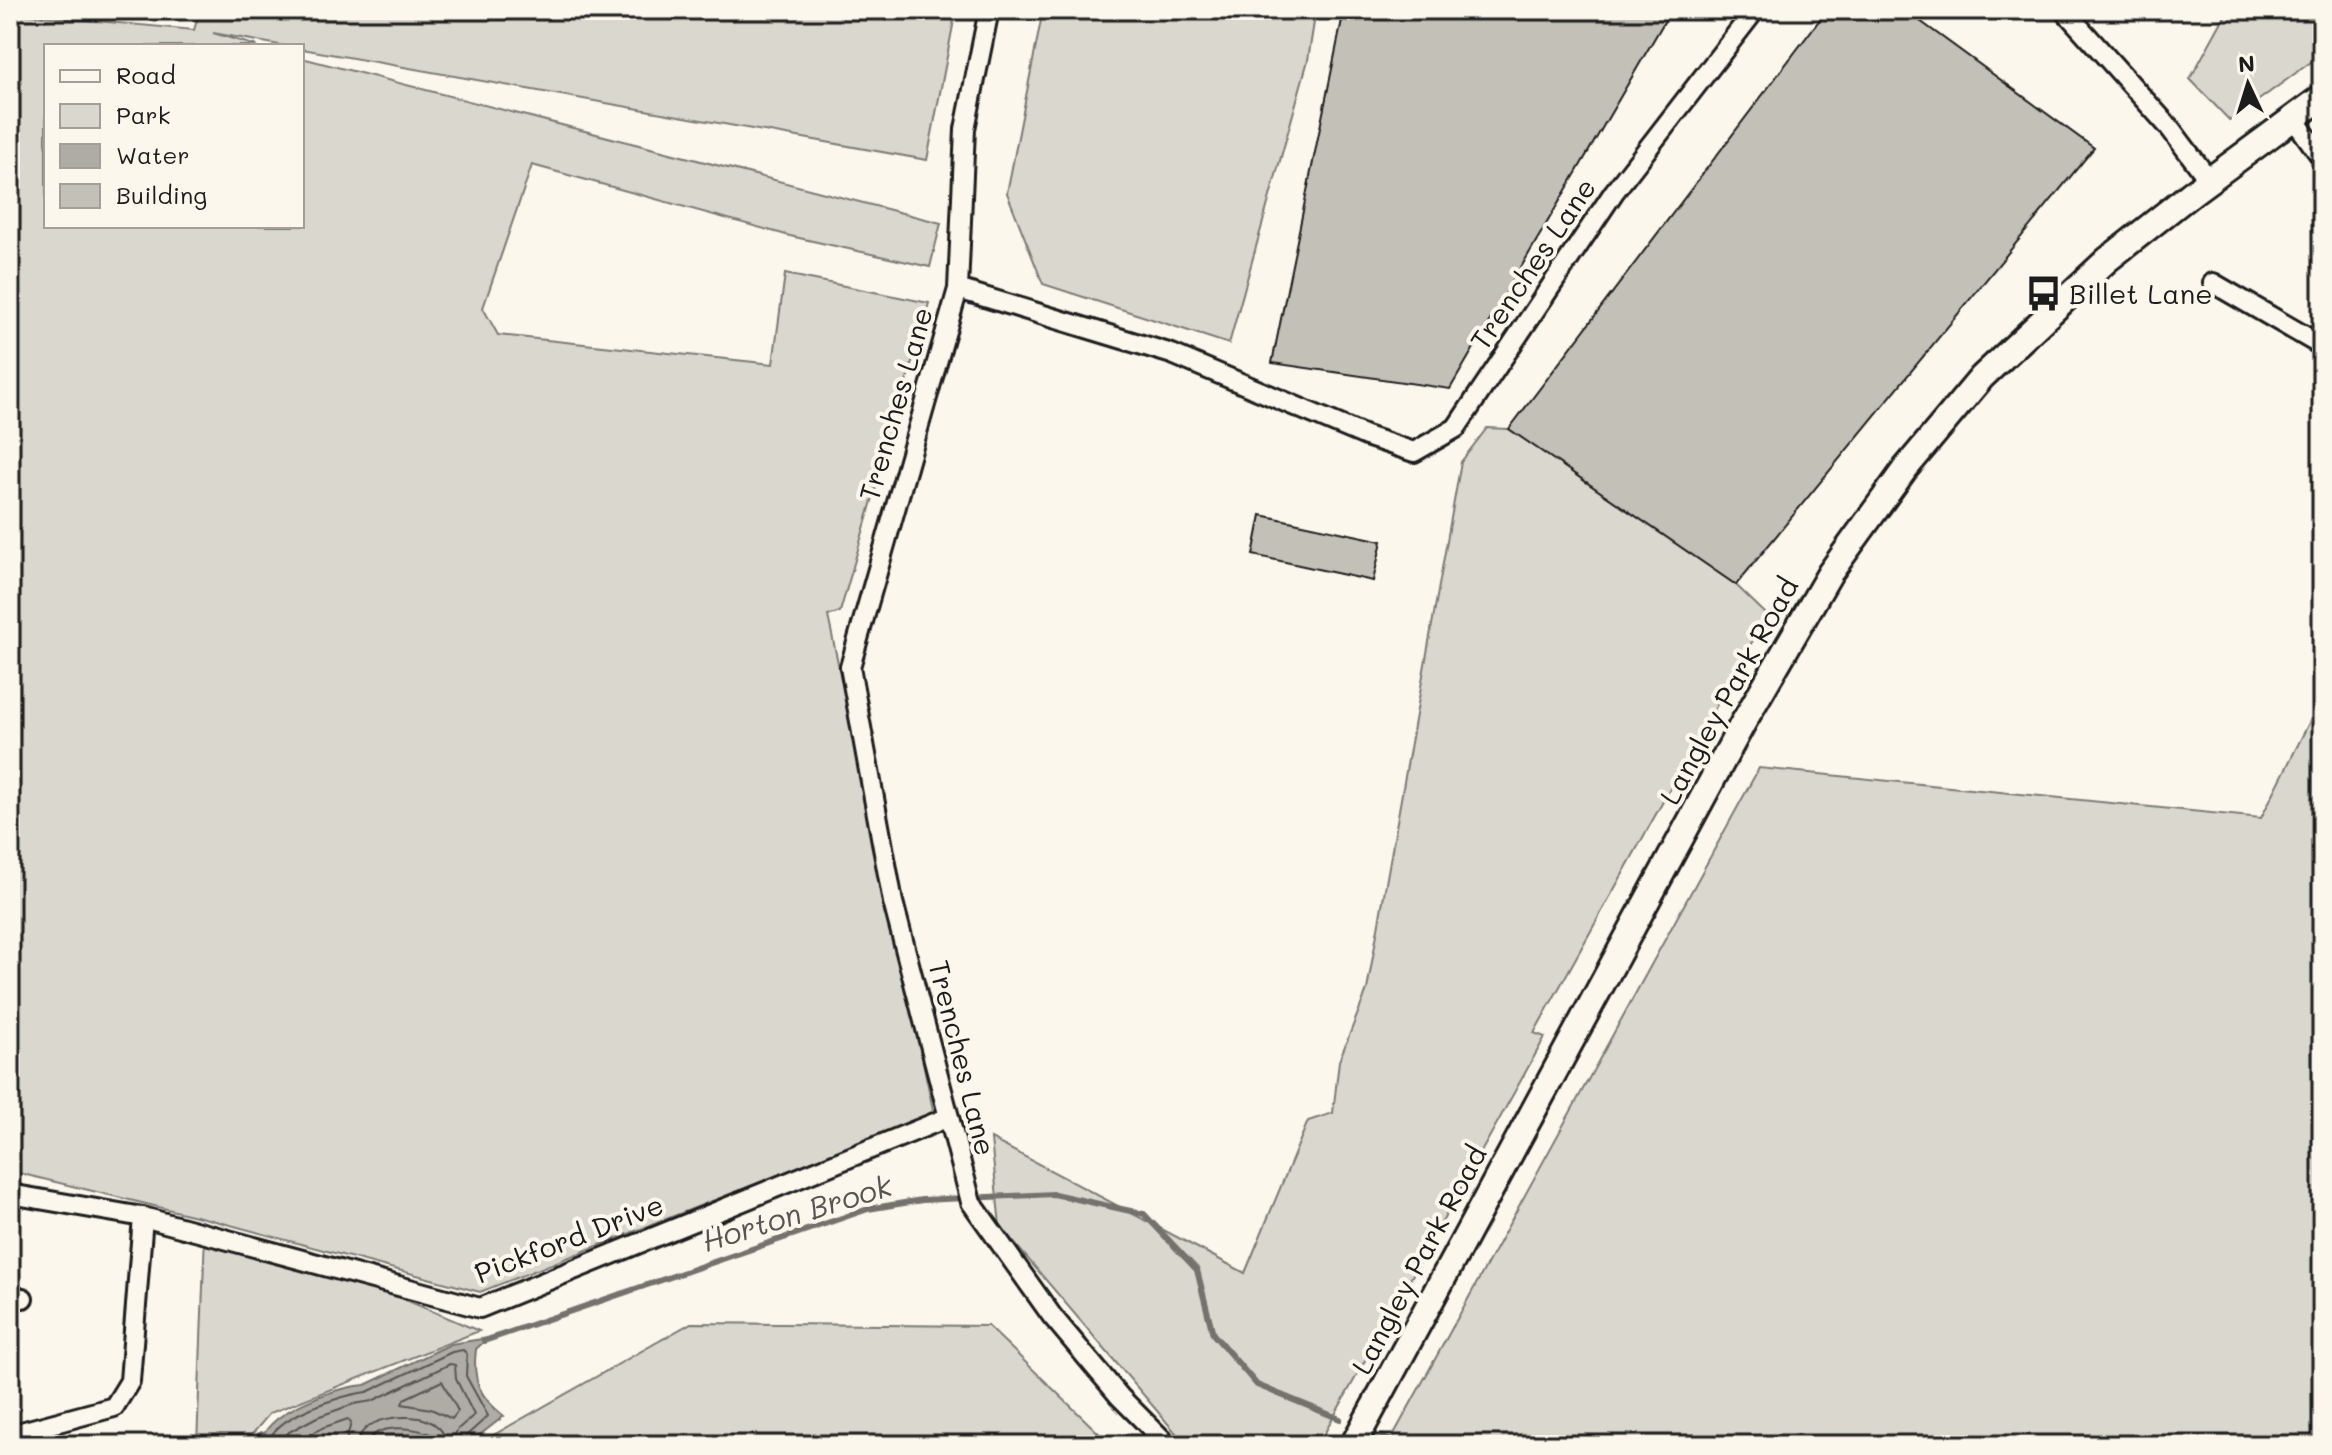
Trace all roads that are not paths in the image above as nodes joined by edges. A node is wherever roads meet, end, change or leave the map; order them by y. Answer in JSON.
{"nodes":[{"id":1,"x":989,"y":10,"type":"edge"},
{"id":2,"x":1755,"y":10,"type":"edge"},
{"id":3,"x":2064,"y":10,"type":"edge"},
{"id":4,"x":2322,"y":97,"type":"edge"},
{"id":5,"x":2294,"y":119,"type":"junction"},
{"id":6,"x":2322,"y":158,"type":"edge"},
{"id":7,"x":2209,"y":180,"type":"junction"},
{"id":8,"x":2213,"y":283,"type":"dead end"},
{"id":9,"x":958,"y":289,"type":"junction"},
{"id":10,"x":2322,"y":346,"type":"edge"},
{"id":11,"x":949,"y":1117,"type":"junction"},
{"id":12,"x":10,"y":1194,"type":"edge"},
{"id":13,"x":143,"y":1217,"type":"junction"},
{"id":14,"x":10,"y":1435,"type":"edge"},
{"id":15,"x":1168,"y":1445,"type":"edge"},
{"id":16,"x":1353,"y":1445,"type":"edge"}],
"edges":[{"from":1,"to":9,"type":"street"},
{"from":2,"to":9,"type":"street","name":"Trenches Lane"},
{"from":3,"to":7,"type":"street"},
{"from":4,"to":5,"type":"main road","name":"Langley Park Road"},
{"from":5,"to":6,"type":"street"},
{"from":5,"to":7,"type":"main road","name":"Langley Park Road"},
{"from":7,"to":16,"type":"main road","name":"Langley Park Road"},
{"from":8,"to":10,"type":"street"},
{"from":9,"to":11,"type":"street","name":"Trenches Lane"},
{"from":11,"to":13,"type":"street","name":"Pickford Drive"},
{"from":11,"to":15,"type":"street","name":"Trenches Lane"},
{"from":12,"to":13,"type":"street","name":"Pickford Drive"},
{"from":13,"to":14,"type":"street"}]}
